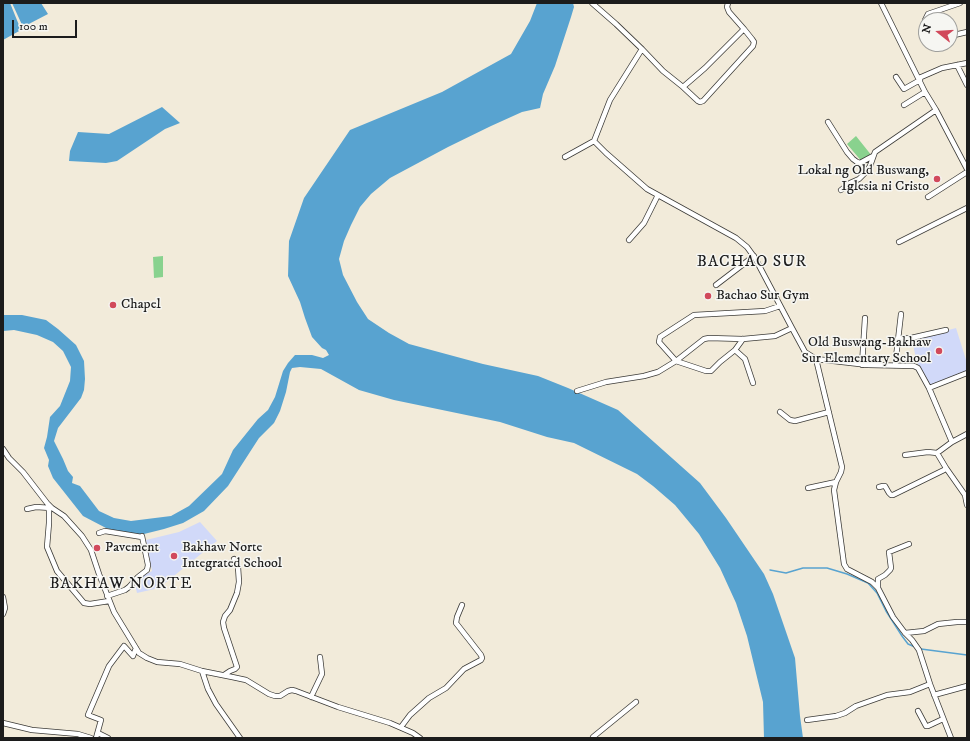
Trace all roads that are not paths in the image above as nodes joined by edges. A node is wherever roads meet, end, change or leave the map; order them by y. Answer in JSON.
{"nodes":[{"id":1,"x":592,"y":3,"type":"edge"},
{"id":2,"x":728,"y":3,"type":"edge"},
{"id":3,"x":881,"y":3,"type":"edge"},
{"id":4,"x":960,"y":3,"type":"edge"},
{"id":5,"x":947,"y":5,"type":"edge"},
{"id":6,"x":932,"y":12,"type":"edge"},
{"id":7,"x":744,"y":29,"type":"junction"},
{"id":8,"x":642,"y":49,"type":"junction"},
{"id":9,"x":967,"y":63,"type":"edge"},
{"id":10,"x":958,"y":65,"type":"junction"},
{"id":11,"x":896,"y":77,"type":"dead end"},
{"id":12,"x":919,"y":79,"type":"junction"},
{"id":13,"x":967,"y":85,"type":"edge"},
{"id":14,"x":683,"y":87,"type":"junction"},
{"id":15,"x":926,"y":92,"type":"junction"},
{"id":16,"x":904,"y":105,"type":"dead end"},
{"id":17,"x":936,"y":110,"type":"junction"},
{"id":18,"x":828,"y":122,"type":"dead end"},
{"id":19,"x":594,"y":141,"type":"junction"},
{"id":20,"x":873,"y":156,"type":"junction"},
{"id":21,"x":565,"y":157,"type":"dead end"},
{"id":22,"x":967,"y":171,"type":"edge"},
{"id":23,"x":841,"y":190,"type":"dead end"},
{"id":24,"x":658,"y":195,"type":"junction"},
{"id":25,"x":928,"y":197,"type":"dead end"},
{"id":26,"x":967,"y":208,"type":"edge"},
{"id":27,"x":629,"y":240,"type":"dead end"},
{"id":28,"x":899,"y":242,"type":"dead end"},
{"id":29,"x":754,"y":256,"type":"junction"},
{"id":30,"x":716,"y":285,"type":"dead end"},
{"id":31,"x":780,"y":306,"type":"junction"},
{"id":32,"x":901,"y":314,"type":"dead end"},
{"id":33,"x":865,"y":318,"type":"dead end"},
{"id":34,"x":792,"y":328,"type":"junction"},
{"id":35,"x":946,"y":330,"type":"dead end"},
{"id":36,"x":743,"y":339,"type":"junction"},
{"id":37,"x":898,"y":339,"type":"junction"},
{"id":38,"x":735,"y":350,"type":"junction"},
{"id":39,"x":816,"y":360,"type":"junction"},
{"id":40,"x":676,"y":361,"type":"junction"},
{"id":41,"x":862,"y":365,"type":"junction"},
{"id":42,"x":895,"y":366,"type":"junction"},
{"id":43,"x":967,"y":373,"type":"edge"},
{"id":44,"x":753,"y":383,"type":"dead end"},
{"id":45,"x":929,"y":388,"type":"junction"},
{"id":46,"x":578,"y":391,"type":"dead end"},
{"id":47,"x":780,"y":412,"type":"dead end"},
{"id":48,"x":829,"y":412,"type":"junction"},
{"id":49,"x":967,"y":434,"type":"edge"},
{"id":50,"x":952,"y":442,"type":"junction"},
{"id":51,"x":3,"y":449,"type":"edge"},
{"id":52,"x":937,"y":453,"type":"junction"},
{"id":53,"x":905,"y":455,"type":"dead end"},
{"id":54,"x":946,"y":468,"type":"junction"},
{"id":55,"x":836,"y":482,"type":"junction"},
{"id":56,"x":879,"y":487,"type":"dead end"},
{"id":57,"x":808,"y":488,"type":"dead end"},
{"id":58,"x":967,"y":505,"type":"edge"},
{"id":59,"x":50,"y":508,"type":"junction"},
{"id":60,"x":27,"y":509,"type":"dead end"},
{"id":61,"x":99,"y":533,"type":"dead end"},
{"id":62,"x":909,"y":544,"type":"dead end"},
{"id":63,"x":234,"y":559,"type":"dead end"},
{"id":64,"x":878,"y":588,"type":"junction"},
{"id":65,"x":3,"y":597,"type":"edge"},
{"id":66,"x":108,"y":598,"type":"junction"},
{"id":67,"x":462,"y":605,"type":"dead end"},
{"id":68,"x":3,"y":614,"type":"edge"},
{"id":69,"x":967,"y":622,"type":"edge"},
{"id":70,"x":905,"y":633,"type":"junction"},
{"id":71,"x":136,"y":648,"type":"junction"},
{"id":72,"x":320,"y":657,"type":"dead end"},
{"id":73,"x":202,"y":671,"type":"junction"},
{"id":74,"x":224,"y":675,"type":"junction"},
{"id":75,"x":930,"y":684,"type":"junction"},
{"id":76,"x":967,"y":686,"type":"edge"},
{"id":77,"x":934,"y":695,"type":"junction"},
{"id":78,"x":311,"y":697,"type":"junction"},
{"id":79,"x":636,"y":702,"type":"dead end"},
{"id":80,"x":918,"y":711,"type":"dead end"},
{"id":81,"x":943,"y":719,"type":"junction"},
{"id":82,"x":807,"y":720,"type":"dead end"},
{"id":83,"x":3,"y":723,"type":"edge"},
{"id":84,"x":401,"y":727,"type":"junction"},
{"id":85,"x":97,"y":735,"type":"edge"},
{"id":86,"x":91,"y":738,"type":"edge"},
{"id":87,"x":108,"y":738,"type":"edge"},
{"id":88,"x":240,"y":738,"type":"edge"},
{"id":89,"x":420,"y":738,"type":"edge"},
{"id":90,"x":594,"y":738,"type":"edge"},
{"id":91,"x":951,"y":738,"type":"edge"}],
"edges":[{"from":1,"to":8,"type":"street"},
{"from":2,"to":7,"type":"street"},
{"from":3,"to":12,"type":"street"},
{"from":4,"to":5,"type":"street"},
{"from":5,"to":6,"type":"street"},
{"from":7,"to":14,"type":"street"},
{"from":7,"to":14,"type":"street"},
{"from":8,"to":14,"type":"street"},
{"from":8,"to":19,"type":"street"},
{"from":9,"to":10,"type":"street"},
{"from":10,"to":12,"type":"street"},
{"from":10,"to":13,"type":"street"},
{"from":11,"to":12,"type":"street"},
{"from":12,"to":15,"type":"street"},
{"from":15,"to":16,"type":"street"},
{"from":15,"to":17,"type":"street"},
{"from":17,"to":20,"type":"street"},
{"from":17,"to":22,"type":"street"},
{"from":18,"to":20,"type":"street"},
{"from":19,"to":21,"type":"street"},
{"from":19,"to":24,"type":"street"},
{"from":20,"to":23,"type":"street"},
{"from":22,"to":25,"type":"street"},
{"from":24,"to":27,"type":"street"},
{"from":24,"to":29,"type":"street"},
{"from":26,"to":28,"type":"street"},
{"from":29,"to":30,"type":"street"},
{"from":29,"to":31,"type":"street"},
{"from":31,"to":34,"type":"street"},
{"from":31,"to":40,"type":"street"},
{"from":32,"to":37,"type":"street"},
{"from":33,"to":41,"type":"street"},
{"from":34,"to":36,"type":"street"},
{"from":34,"to":39,"type":"street"},
{"from":35,"to":37,"type":"street"},
{"from":36,"to":38,"type":"street"},
{"from":36,"to":40,"type":"street"},
{"from":37,"to":42,"type":"street"},
{"from":38,"to":40,"type":"street"},
{"from":38,"to":44,"type":"street"},
{"from":39,"to":41,"type":"street"},
{"from":39,"to":48,"type":"street"},
{"from":40,"to":46,"type":"street"},
{"from":41,"to":42,"type":"street"},
{"from":42,"to":45,"type":"street"},
{"from":43,"to":45,"type":"street"},
{"from":45,"to":50,"type":"street"},
{"from":47,"to":48,"type":"street"},
{"from":48,"to":55,"type":"street"},
{"from":49,"to":50,"type":"street"},
{"from":50,"to":52,"type":"street"},
{"from":51,"to":59,"type":"street"},
{"from":52,"to":53,"type":"street"},
{"from":52,"to":54,"type":"street"},
{"from":54,"to":56,"type":"street"},
{"from":54,"to":58,"type":"street"},
{"from":55,"to":57,"type":"street"},
{"from":55,"to":64,"type":"street"},
{"from":59,"to":60,"type":"street"},
{"from":59,"to":66,"type":"street"},
{"from":59,"to":66,"type":"street"},
{"from":61,"to":66,"type":"street"},
{"from":62,"to":64,"type":"street"},
{"from":63,"to":74,"type":"street"},
{"from":64,"to":70,"type":"street"},
{"from":65,"to":68,"type":"street"},
{"from":66,"to":71,"type":"street"},
{"from":67,"to":84,"type":"street"},
{"from":69,"to":70,"type":"street"},
{"from":70,"to":75,"type":"street"},
{"from":71,"to":73,"type":"street"},
{"from":71,"to":85,"type":"street"},
{"from":72,"to":78,"type":"street"},
{"from":73,"to":74,"type":"street"},
{"from":73,"to":88,"type":"street"},
{"from":74,"to":78,"type":"street"},
{"from":75,"to":77,"type":"street"},
{"from":75,"to":82,"type":"street"},
{"from":76,"to":77,"type":"street"},
{"from":77,"to":81,"type":"street"},
{"from":78,"to":84,"type":"street"},
{"from":79,"to":90,"type":"street"},
{"from":80,"to":81,"type":"street"},
{"from":81,"to":91,"type":"street"},
{"from":83,"to":86,"type":"street"},
{"from":84,"to":89,"type":"street"},
{"from":85,"to":87,"type":"street"}]}
